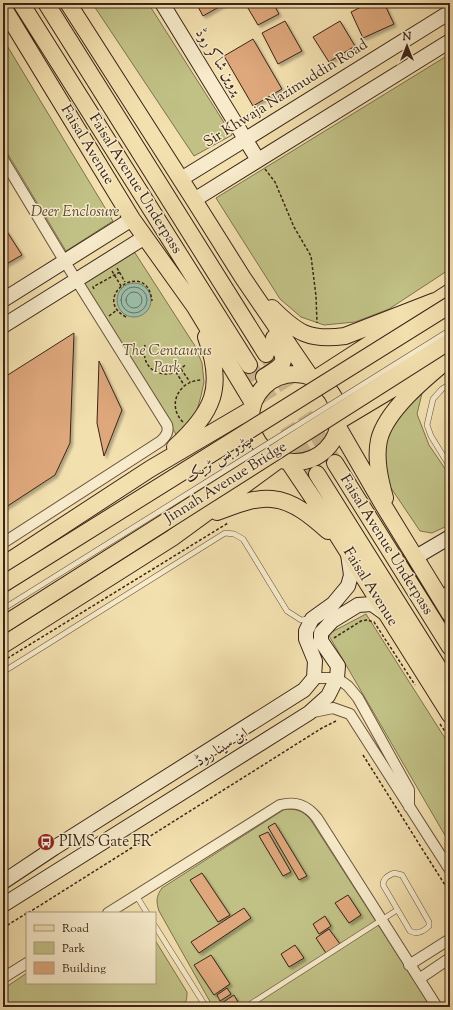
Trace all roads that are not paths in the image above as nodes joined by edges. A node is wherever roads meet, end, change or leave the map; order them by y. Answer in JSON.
{"nodes":[{"id":1,"x":21,"y":3,"type":"edge"},
{"id":2,"x":46,"y":3,"type":"edge"},
{"id":3,"x":68,"y":3,"type":"edge"},
{"id":4,"x":162,"y":3,"type":"edge"},
{"id":5,"x":3,"y":7,"type":"edge"},
{"id":6,"x":450,"y":12,"type":"edge"},
{"id":7,"x":450,"y":41,"type":"edge"},
{"id":8,"x":246,"y":139,"type":"junction"},
{"id":9,"x":3,"y":159,"type":"edge"},
{"id":10,"x":258,"y":160,"type":"junction"},
{"id":11,"x":180,"y":179,"type":"junction"},
{"id":12,"x":194,"y":200,"type":"junction"},
{"id":13,"x":132,"y":219,"type":"junction"},
{"id":14,"x":144,"y":237,"type":"junction"},
{"id":15,"x":65,"y":262,"type":"junction"},
{"id":16,"x":40,"y":277,"type":"junction"},
{"id":17,"x":243,"y":278,"type":"junction"},
{"id":18,"x":76,"y":280,"type":"junction"},
{"id":19,"x":450,"y":292,"type":"edge"},
{"id":20,"x":54,"y":294,"type":"junction"},
{"id":21,"x":3,"y":300,"type":"edge"},
{"id":22,"x":442,"y":303,"type":"edge"},
{"id":23,"x":195,"y":307,"type":"junction"},
{"id":24,"x":3,"y":326,"type":"edge"},
{"id":25,"x":450,"y":330,"type":"edge"},
{"id":26,"x":450,"y":341,"type":"edge"},
{"id":27,"x":266,"y":354,"type":"tunnel mouth"},
{"id":28,"x":450,"y":357,"type":"edge"},
{"id":29,"x":248,"y":365,"type":"tunnel mouth"},
{"id":30,"x":313,"y":378,"type":"junction"},
{"id":31,"x":241,"y":381,"type":"junction"},
{"id":32,"x":450,"y":384,"type":"edge"},
{"id":33,"x":252,"y":406,"type":"junction"},
{"id":34,"x":339,"y":424,"type":"junction"},
{"id":35,"x":284,"y":460,"type":"junction"},
{"id":36,"x":335,"y":463,"type":"tunnel mouth"},
{"id":37,"x":450,"y":466,"type":"edge"},
{"id":38,"x":150,"y":469,"type":"junction"},
{"id":39,"x":317,"y":474,"type":"tunnel mouth"},
{"id":40,"x":386,"y":509,"type":"junction"},
{"id":41,"x":329,"y":522,"type":"junction"},
{"id":42,"x":172,"y":538,"type":"junction"},
{"id":43,"x":450,"y":538,"type":"edge"},
{"id":44,"x":3,"y":543,"type":"edge"},
{"id":45,"x":344,"y":548,"type":"junction"},
{"id":46,"x":416,"y":557,"type":"junction"},
{"id":47,"x":3,"y":565,"type":"edge"},
{"id":48,"x":3,"y":584,"type":"edge"},
{"id":49,"x":450,"y":592,"type":"edge"},
{"id":50,"x":450,"y":601,"type":"edge"},
{"id":51,"x":333,"y":604,"type":"junction"},
{"id":52,"x":3,"y":609,"type":"edge"},
{"id":53,"x":343,"y":614,"type":"junction"},
{"id":54,"x":450,"y":614,"type":"edge"},
{"id":55,"x":388,"y":615,"type":"junction"},
{"id":56,"x":312,"y":619,"type":"junction"},
{"id":57,"x":3,"y":625,"type":"edge"},
{"id":58,"x":3,"y":645,"type":"edge"},
{"id":59,"x":450,"y":647,"type":"edge"},
{"id":60,"x":3,"y":672,"type":"edge"},
{"id":61,"x":314,"y":678,"type":"junction"},
{"id":62,"x":336,"y":678,"type":"junction"},
{"id":63,"x":450,"y":686,"type":"edge"},
{"id":64,"x":310,"y":714,"type":"junction"},
{"id":65,"x":444,"y":717,"type":"edge"},
{"id":66,"x":409,"y":807,"type":"junction"},
{"id":67,"x":450,"y":870,"type":"edge"},
{"id":68,"x":3,"y":882,"type":"edge"},
{"id":69,"x":136,"y":895,"type":"junction"},
{"id":70,"x":3,"y":905,"type":"edge"},
{"id":71,"x":397,"y":910,"type":"junction"},
{"id":72,"x":110,"y":912,"type":"edge"},
{"id":73,"x":146,"y":912,"type":"edge"},
{"id":74,"x":382,"y":921,"type":"junction"},
{"id":75,"x":156,"y":928,"type":"edge"},
{"id":76,"x":450,"y":939,"type":"edge"},
{"id":77,"x":450,"y":958,"type":"edge"},
{"id":78,"x":26,"y":964,"type":"edge"},
{"id":79,"x":409,"y":965,"type":"junction"},
{"id":80,"x":3,"y":978,"type":"edge"},
{"id":81,"x":419,"y":979,"type":"junction"},
{"id":82,"x":206,"y":1007,"type":"edge"},
{"id":83,"x":246,"y":1007,"type":"edge"},
{"id":84,"x":436,"y":1007,"type":"edge"}],
"edges":[{"from":1,"to":29,"type":"main road","name":"Faisal Avenue Underpass"},
{"from":2,"to":27,"type":"main road","name":"Faisal Avenue Underpass"},
{"from":3,"to":11,"type":"main road"},
{"from":4,"to":8,"type":"main road","name":"پروین شاکر روڈ"},
{"from":5,"to":13,"type":"main road","name":"Faisal Avenue"},
{"from":6,"to":8,"type":"main road","name":"Sir Khwaja Nazimuddin Road"},
{"from":7,"to":10,"type":"main road"},
{"from":8,"to":10,"type":"main road","name":"پروین شاکر روڈ"},
{"from":8,"to":11,"type":"main road","name":"Sir Khwaja Nazimuddin Road"},
{"from":9,"to":15,"type":"street"},
{"from":10,"to":12,"type":"main road"},
{"from":11,"to":12,"type":"main road"},
{"from":12,"to":17,"type":"main road"},
{"from":13,"to":14,"type":"main road","name":"Faisal Avenue"},
{"from":13,"to":15,"type":"main road"},
{"from":14,"to":18,"type":"main road"},
{"from":14,"to":23,"type":"main road","name":"Faisal Avenue"},
{"from":15,"to":16,"type":"main road"},
{"from":15,"to":18,"type":"street"},
{"from":16,"to":20,"type":"main road"},
{"from":16,"to":21,"type":"main road"},
{"from":17,"to":22,"type":"main road"},
{"from":17,"to":30,"type":"main road"},
{"from":17,"to":31,"type":"main road"},
{"from":18,"to":20,"type":"main road"},
{"from":18,"to":44,"type":"street"},
{"from":19,"to":22,"type":"main road"},
{"from":20,"to":24,"type":"main road"},
{"from":22,"to":30,"type":"main road"},
{"from":22,"to":48,"type":"main road","bridge":true},
{"from":23,"to":31,"type":"main road","name":"Faisal Avenue"},
{"from":23,"to":38,"type":"main road"},
{"from":25,"to":52,"type":"lane","name":"میٹرو بس ٹریک","bridge":true},
{"from":26,"to":57,"type":"main road","name":"Jinnah Avenue Bridge","bridge":true},
{"from":28,"to":34,"type":"main road"},
{"from":28,"to":40,"type":"main road"},
{"from":30,"to":33,"type":"main road"},
{"from":30,"to":34,"type":"main road"},
{"from":31,"to":33,"type":"main road","name":"Faisal Avenue"},
{"from":32,"to":37,"type":"lane"},
{"from":33,"to":35,"type":"main road"},
{"from":33,"to":38,"type":"main road"},
{"from":34,"to":35,"type":"main road"},
{"from":34,"to":40,"type":"main road"},
{"from":35,"to":41,"type":"main road","name":"Faisal Avenue"},
{"from":35,"to":42,"type":"main road"},
{"from":36,"to":59,"type":"main road","name":"Faisal Avenue Underpass"},
{"from":38,"to":47,"type":"main road"},
{"from":39,"to":63,"type":"main road","name":"Faisal Avenue Underpass"},
{"from":40,"to":41,"type":"main road"},
{"from":40,"to":46,"type":"main road"},
{"from":41,"to":45,"type":"main road","name":"Faisal Avenue"},
{"from":42,"to":45,"type":"main road"},
{"from":42,"to":58,"type":"main road"},
{"from":43,"to":46,"type":"main road"},
{"from":45,"to":51,"type":"main road"},
{"from":45,"to":55,"type":"main road","name":"Faisal Avenue"},
{"from":46,"to":54,"type":"main road"},
{"from":49,"to":50,"type":"main road"},
{"from":51,"to":53,"type":"main road"},
{"from":51,"to":56,"type":"main road"},
{"from":53,"to":55,"type":"main road"},
{"from":53,"to":62,"type":"main road"},
{"from":55,"to":65,"type":"main road","name":"Faisal Avenue"},
{"from":56,"to":60,"type":"lane"},
{"from":56,"to":61,"type":"main road"},
{"from":61,"to":62,"type":"street"},
{"from":61,"to":68,"type":"main road","name":"ابن سینا روڈ"},
{"from":62,"to":64,"type":"main road","name":"ابن سینا روڈ"},
{"from":62,"to":66,"type":"street"},
{"from":64,"to":66,"type":"street"},
{"from":64,"to":70,"type":"main road","name":"ابن سینا روڈ"},
{"from":66,"to":67,"type":"street"},
{"from":69,"to":72,"type":"street"},
{"from":69,"to":73,"type":"lane"},
{"from":69,"to":74,"type":"street"},
{"from":71,"to":71,"type":"lane"},
{"from":71,"to":74,"type":"lane"},
{"from":74,"to":79,"type":"street"},
{"from":74,"to":83,"type":"lane"},
{"from":75,"to":82,"type":"lane"},
{"from":76,"to":79,"type":"street"},
{"from":77,"to":81,"type":"street"},
{"from":78,"to":80,"type":"street"},
{"from":79,"to":81,"type":"street"},
{"from":81,"to":84,"type":"street"}]}
